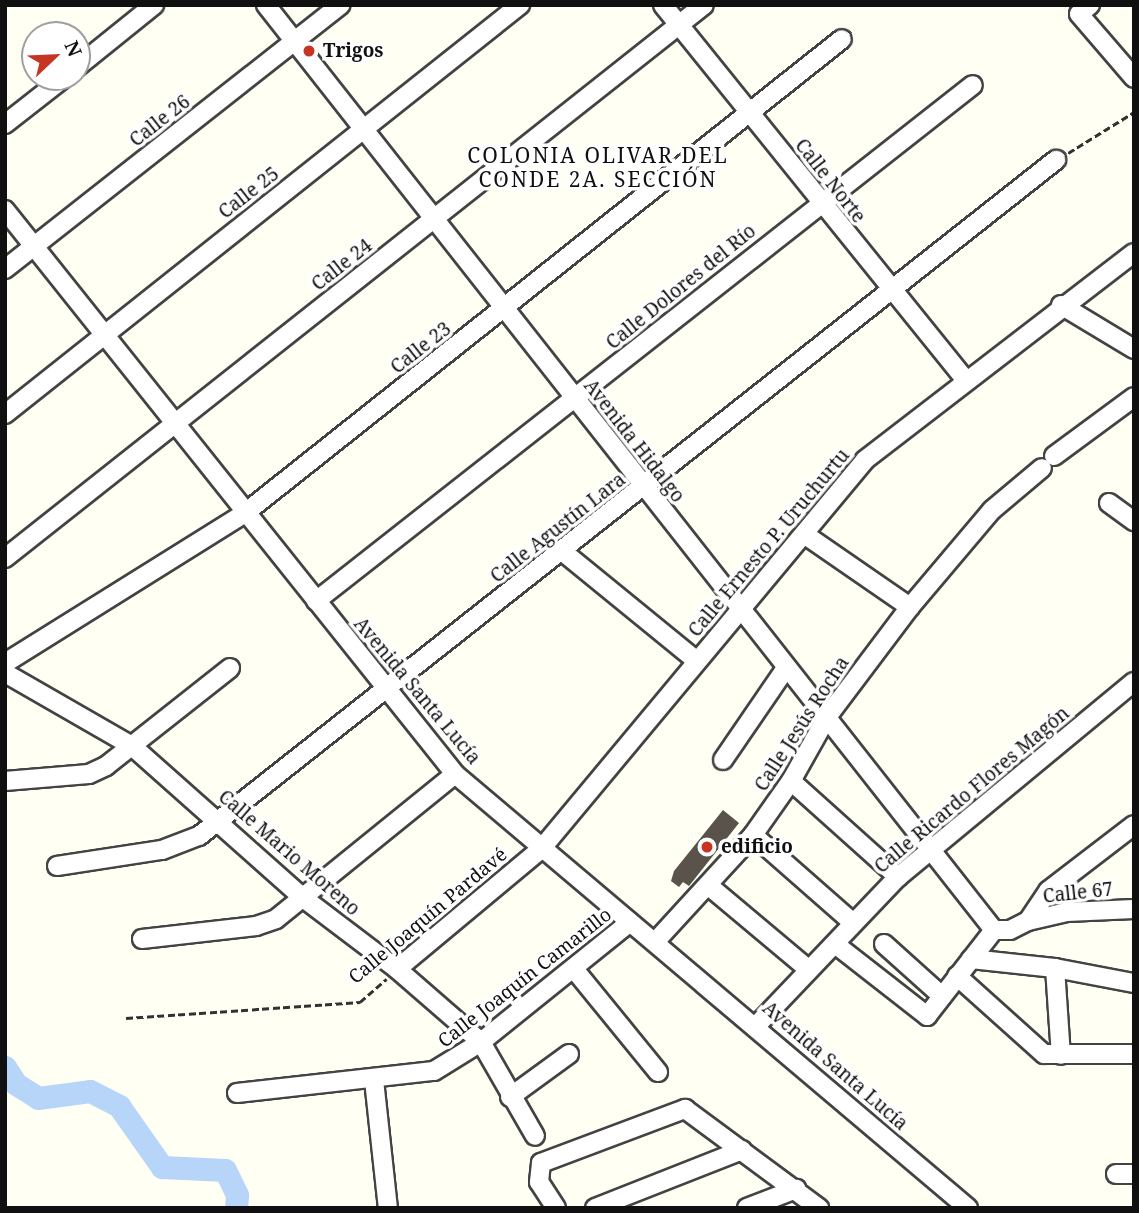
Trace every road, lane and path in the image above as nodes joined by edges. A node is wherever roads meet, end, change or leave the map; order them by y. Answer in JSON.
{"nodes":[{"id":1,"x":154,"y":5,"type":"edge"},
{"id":2,"x":266,"y":5,"type":"edge"},
{"id":3,"x":340,"y":5,"type":"edge"},
{"id":4,"x":520,"y":5,"type":"edge"},
{"id":5,"x":663,"y":5,"type":"edge"},
{"id":6,"x":704,"y":5,"type":"edge"},
{"id":7,"x":1085,"y":10,"type":"edge"},
{"id":8,"x":679,"y":25,"type":"junction"},
{"id":9,"x":842,"y":39,"type":"dead end"},
{"id":10,"x":295,"y":41,"type":"junction"},
{"id":11,"x":91,"y":56,"type":"edge"},
{"id":12,"x":1134,"y":78,"type":"edge"},
{"id":13,"x":973,"y":85,"type":"dead end"},
{"id":14,"x":47,"y":91,"type":"edge"},
{"id":15,"x":1134,"y":112,"type":"edge"},
{"id":16,"x":750,"y":113,"type":"junction"},
{"id":17,"x":5,"y":124,"type":"edge"},
{"id":18,"x":363,"y":129,"type":"junction"},
{"id":19,"x":1056,"y":160,"type":"joint"},
{"id":20,"x":820,"y":203,"type":"junction"},
{"id":21,"x":5,"y":210,"type":"edge"},
{"id":22,"x":433,"y":220,"type":"junction"},
{"id":23,"x":35,"y":246,"type":"junction"},
{"id":24,"x":1134,"y":253,"type":"edge"},
{"id":25,"x":5,"y":269,"type":"edge"},
{"id":26,"x":890,"y":291,"type":"junction"},
{"id":27,"x":1061,"y":305,"type":"junction"},
{"id":28,"x":503,"y":310,"type":"junction"},
{"id":29,"x":104,"y":335,"type":"junction"},
{"id":30,"x":1134,"y":349,"type":"edge"},
{"id":31,"x":966,"y":381,"type":"junction"},
{"id":32,"x":1134,"y":397,"type":"edge"},
{"id":33,"x":574,"y":399,"type":"junction"},
{"id":34,"x":5,"y":414,"type":"edge"},
{"id":35,"x":175,"y":424,"type":"junction"},
{"id":36,"x":645,"y":488,"type":"junction"},
{"id":37,"x":1110,"y":503,"type":"dead end"},
{"id":38,"x":245,"y":513,"type":"junction"},
{"id":39,"x":1134,"y":521,"type":"edge"},
{"id":40,"x":804,"y":534,"type":"junction"},
{"id":41,"x":562,"y":551,"type":"junction"},
{"id":42,"x":5,"y":558,"type":"edge"},
{"id":43,"x":316,"y":600,"type":"junction"},
{"id":44,"x":910,"y":607,"type":"junction"},
{"id":45,"x":740,"y":611,"type":"junction"},
{"id":46,"x":697,"y":661,"type":"junction"},
{"id":47,"x":5,"y":663,"type":"edge"},
{"id":48,"x":230,"y":668,"type":"dead end"},
{"id":49,"x":786,"y":668,"type":"junction"},
{"id":50,"x":5,"y":673,"type":"edge"},
{"id":51,"x":1134,"y":682,"type":"edge"},
{"id":52,"x":384,"y":690,"type":"junction"},
{"id":53,"x":827,"y":717,"type":"junction"},
{"id":54,"x":132,"y":746,"type":"junction"},
{"id":55,"x":723,"y":760,"type":"dead end"},
{"id":56,"x":454,"y":774,"type":"junction"},
{"id":57,"x":791,"y":780,"type":"junction"},
{"id":58,"x":5,"y":781,"type":"edge"},
{"id":59,"x":219,"y":820,"type":"junction"},
{"id":60,"x":1134,"y":825,"type":"edge"},
{"id":61,"x":753,"y":835,"type":"junction"},
{"id":62,"x":542,"y":848,"type":"junction"},
{"id":63,"x":930,"y":849,"type":"junction"},
{"id":64,"x":57,"y":866,"type":"dead end"},
{"id":65,"x":898,"y":877,"type":"junction"},
{"id":66,"x":709,"y":886,"type":"junction"},
{"id":67,"x":302,"y":897,"type":"junction"},
{"id":68,"x":1134,"y":909,"type":"edge"},
{"id":69,"x":1028,"y":921,"type":"junction"},
{"id":70,"x":630,"y":922,"type":"junction"},
{"id":71,"x":853,"y":923,"type":"junction"},
{"id":72,"x":994,"y":930,"type":"junction"},
{"id":73,"x":142,"y":939,"type":"dead end"},
{"id":74,"x":655,"y":942,"type":"junction"},
{"id":75,"x":835,"y":944,"type":"junction"},
{"id":76,"x":884,"y":944,"type":"dead end"},
{"id":77,"x":971,"y":960,"type":"junction"},
{"id":78,"x":1055,"y":968,"type":"junction"},
{"id":79,"x":397,"y":969,"type":"junction"},
{"id":80,"x":574,"y":969,"type":"junction"},
{"id":81,"x":808,"y":969,"type":"junction"},
{"id":82,"x":957,"y":976,"type":"junction"},
{"id":83,"x":1134,"y":984,"type":"edge"},
{"id":84,"x":942,"y":996,"type":"junction"},
{"id":85,"x":125,"y":1018,"type":"dead end"},
{"id":86,"x":756,"y":1026,"type":"junction"},
{"id":87,"x":481,"y":1042,"type":"junction"},
{"id":88,"x":569,"y":1054,"type":"dead end"},
{"id":89,"x":1134,"y":1054,"type":"edge"},
{"id":90,"x":1062,"y":1055,"type":"junction"},
{"id":91,"x":658,"y":1072,"type":"dead end"},
{"id":92,"x":374,"y":1080,"type":"junction"},
{"id":93,"x":237,"y":1093,"type":"dead end"},
{"id":94,"x":510,"y":1097,"type":"junction"},
{"id":95,"x":535,"y":1136,"type":"dead end"},
{"id":96,"x":742,"y":1150,"type":"junction"},
{"id":97,"x":796,"y":1189,"type":"junction"},
{"id":98,"x":388,"y":1208,"type":"edge"},
{"id":99,"x":555,"y":1208,"type":"edge"},
{"id":100,"x":595,"y":1208,"type":"edge"},
{"id":101,"x":747,"y":1208,"type":"edge"},
{"id":102,"x":819,"y":1208,"type":"edge"},
{"id":103,"x":968,"y":1208,"type":"edge"}],
"edges":[{"from":1,"to":11,"type":"street"},
{"from":2,"to":10,"type":"street","name":"Avenida Hidalgo"},
{"from":3,"to":10,"type":"street","name":"Calle 26"},
{"from":4,"to":18,"type":"street","name":"Calle 25"},
{"from":5,"to":8,"type":"street","name":"Calle Norte"},
{"from":6,"to":8,"type":"street","name":"Calle 24"},
{"from":7,"to":12,"type":"street"},
{"from":8,"to":16,"type":"street","name":"Calle Norte"},
{"from":8,"to":22,"type":"street","name":"Calle 24"},
{"from":9,"to":16,"type":"street","name":"Calle 23"},
{"from":10,"to":18,"type":"street","name":"Avenida Hidalgo"},
{"from":10,"to":23,"type":"street","name":"Calle 26"},
{"from":13,"to":20,"type":"street","name":"Calle Dolores del Río"},
{"from":14,"to":17,"type":"street"},
{"from":15,"to":19,"type":"path"},
{"from":16,"to":20,"type":"street","name":"Calle Norte"},
{"from":16,"to":28,"type":"street","name":"Calle 23"},
{"from":18,"to":22,"type":"street","name":"Avenida Hidalgo"},
{"from":18,"to":29,"type":"street","name":"Calle 25"},
{"from":19,"to":26,"type":"street","name":"Calle Agustín Lara"},
{"from":20,"to":26,"type":"street","name":"Calle Norte"},
{"from":20,"to":33,"type":"street","name":"Calle Dolores del Río"},
{"from":21,"to":23,"type":"street","name":"Avenida Santa Lucía"},
{"from":22,"to":28,"type":"street","name":"Avenida Hidalgo"},
{"from":22,"to":35,"type":"street","name":"Calle 24"},
{"from":23,"to":25,"type":"street","name":"Calle 26"},
{"from":23,"to":29,"type":"street","name":"Avenida Santa Lucía"},
{"from":24,"to":27,"type":"street","name":"Calle Ernesto P. Uruchurtu"},
{"from":26,"to":31,"type":"street","name":"Calle Norte"},
{"from":26,"to":36,"type":"street","name":"Calle Agustín Lara"},
{"from":27,"to":30,"type":"street"},
{"from":27,"to":31,"type":"street","name":"Calle Ernesto P. Uruchurtu"},
{"from":28,"to":33,"type":"street","name":"Avenida Hidalgo"},
{"from":28,"to":38,"type":"street","name":"Calle 23"},
{"from":29,"to":34,"type":"street","name":"Calle 25"},
{"from":29,"to":35,"type":"street","name":"Avenida Santa Lucía"},
{"from":31,"to":40,"type":"street","name":"Calle Ernesto P. Uruchurtu"},
{"from":32,"to":44,"type":"street","name":"Calle Jesús Rocha"},
{"from":33,"to":36,"type":"street","name":"Avenida Hidalgo"},
{"from":33,"to":43,"type":"street","name":"Calle Dolores del Río"},
{"from":35,"to":38,"type":"street","name":"Avenida Santa Lucía"},
{"from":35,"to":42,"type":"street","name":"Calle 24"},
{"from":36,"to":41,"type":"street","name":"Calle Agustín Lara"},
{"from":36,"to":45,"type":"street","name":"Avenida Hidalgo"},
{"from":37,"to":39,"type":"street"},
{"from":38,"to":43,"type":"street","name":"Avenida Santa Lucía"},
{"from":38,"to":47,"type":"street","name":"Calle 23"},
{"from":40,"to":44,"type":"street"},
{"from":40,"to":45,"type":"street","name":"Calle Ernesto P. Uruchurtu"},
{"from":41,"to":46,"type":"street"},
{"from":41,"to":52,"type":"street","name":"Calle Agustín Lara"},
{"from":43,"to":52,"type":"street","name":"Avenida Santa Lucía"},
{"from":44,"to":53,"type":"street","name":"Calle Jesús Rocha"},
{"from":45,"to":46,"type":"street","name":"Calle Ernesto P. Uruchurtu"},
{"from":45,"to":49,"type":"street","name":"Avenida Hidalgo"},
{"from":46,"to":62,"type":"street","name":"Calle Ernesto P. Uruchurtu"},
{"from":48,"to":54,"type":"street"},
{"from":49,"to":53,"type":"street","name":"Avenida Hidalgo"},
{"from":49,"to":55,"type":"street"},
{"from":50,"to":54,"type":"street","name":"Calle Mario Moreno"},
{"from":51,"to":63,"type":"street","name":"Calle Ricardo Flores Magón"},
{"from":52,"to":56,"type":"street","name":"Avenida Santa Lucía"},
{"from":52,"to":59,"type":"street","name":"Calle Agustín Lara"},
{"from":53,"to":57,"type":"street","name":"Calle Jesús Rocha"},
{"from":53,"to":63,"type":"street","name":"Avenida Hidalgo"},
{"from":54,"to":58,"type":"street"},
{"from":54,"to":59,"type":"street","name":"Calle Mario Moreno"},
{"from":56,"to":62,"type":"street","name":"Avenida Santa Lucía"},
{"from":56,"to":67,"type":"street"},
{"from":57,"to":61,"type":"street","name":"Calle Jesús Rocha"},
{"from":57,"to":65,"type":"street"},
{"from":59,"to":64,"type":"street","name":"Calle Agustín Lara"},
{"from":59,"to":67,"type":"street","name":"Calle Mario Moreno"},
{"from":60,"to":69,"type":"street"},
{"from":61,"to":66,"type":"street","name":"Calle Jesús Rocha"},
{"from":61,"to":71,"type":"street"},
{"from":62,"to":70,"type":"street","name":"Avenida Santa Lucía"},
{"from":62,"to":79,"type":"street","name":"Calle Joaquín Pardavé"},
{"from":63,"to":65,"type":"street","name":"Calle Ricardo Flores Magón"},
{"from":63,"to":72,"type":"street","name":"Avenida Hidalgo"},
{"from":65,"to":71,"type":"street","name":"Calle Ricardo Flores Magón"},
{"from":66,"to":74,"type":"street","name":"Calle Jesús Rocha"},
{"from":66,"to":81,"type":"street"},
{"from":67,"to":73,"type":"street"},
{"from":67,"to":79,"type":"street","name":"Calle Mario Moreno"},
{"from":68,"to":69,"type":"street","name":"Calle 67"},
{"from":69,"to":72,"type":"street","name":"Calle 67"},
{"from":70,"to":74,"type":"street","name":"Avenida Santa Lucía"},
{"from":70,"to":80,"type":"street","name":"Calle Joaquín Camarillo"},
{"from":71,"to":75,"type":"street","name":"Calle Ricardo Flores Magón"},
{"from":72,"to":77,"type":"street"},
{"from":74,"to":86,"type":"street","name":"Avenida Santa Lucía"},
{"from":75,"to":81,"type":"street","name":"Calle Ricardo Flores Magón"},
{"from":75,"to":84,"type":"street"},
{"from":76,"to":84,"type":"street"},
{"from":77,"to":78,"type":"street"},
{"from":77,"to":82,"type":"street"},
{"from":78,"to":83,"type":"street"},
{"from":78,"to":90,"type":"street"},
{"from":79,"to":85,"type":"path","name":"Calle Joaquín Pardavé"},
{"from":79,"to":87,"type":"street","name":"Calle Mario Moreno"},
{"from":80,"to":87,"type":"street","name":"Calle Joaquín Camarillo"},
{"from":80,"to":91,"type":"street"},
{"from":81,"to":86,"type":"street","name":"Calle Ricardo Flores Magón"},
{"from":82,"to":84,"type":"street"},
{"from":82,"to":90,"type":"street"},
{"from":86,"to":103,"type":"street","name":"Avenida Santa Lucía"},
{"from":87,"to":92,"type":"street","name":"Calle Joaquín Camarillo"},
{"from":87,"to":94,"type":"street","name":"Calle Mario Moreno"},
{"from":88,"to":94,"type":"street"},
{"from":89,"to":90,"type":"street"},
{"from":92,"to":93,"type":"street","name":"Calle Joaquín Camarillo"},
{"from":92,"to":98,"type":"street"},
{"from":94,"to":95,"type":"street","name":"Calle Mario Moreno"},
{"from":96,"to":97,"type":"street"},
{"from":96,"to":99,"type":"street"},
{"from":96,"to":100,"type":"street"},
{"from":97,"to":101,"type":"street"},
{"from":97,"to":102,"type":"street"}]}
